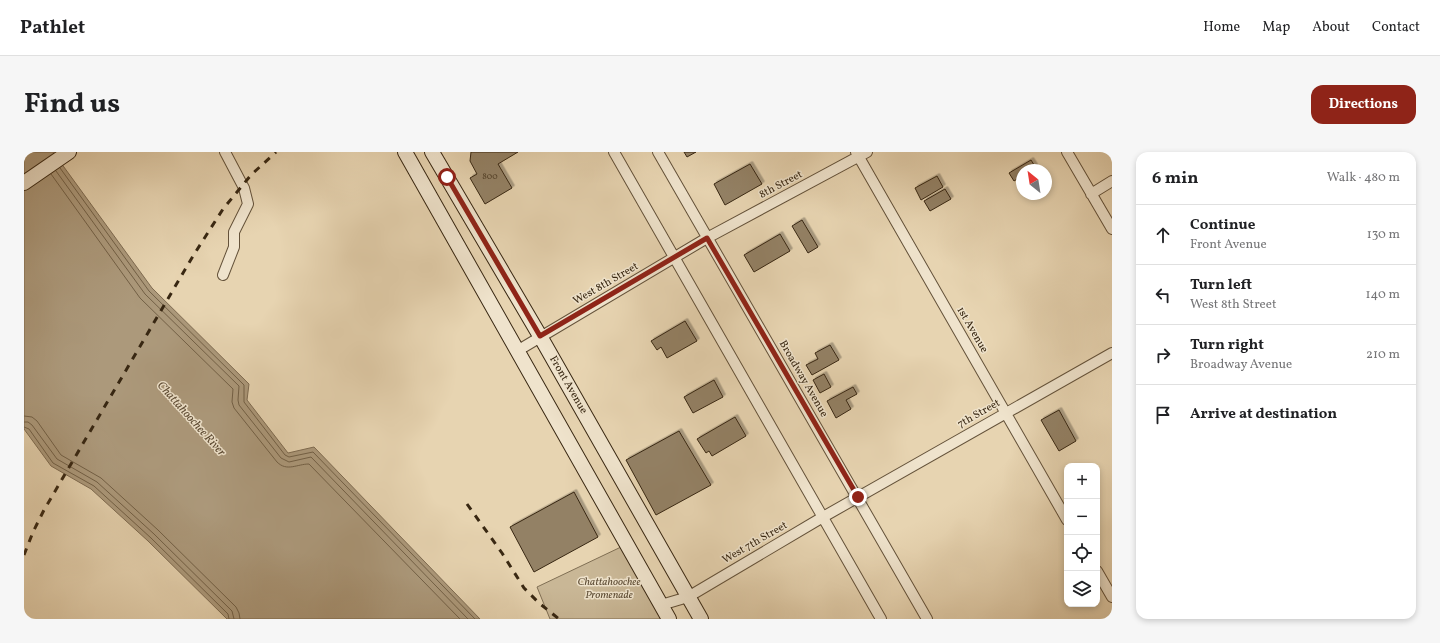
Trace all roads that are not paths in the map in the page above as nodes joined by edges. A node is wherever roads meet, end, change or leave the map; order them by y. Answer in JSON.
{"nodes":[{"id":1,"x":69,"y":152,"type":"edge"},
{"id":2,"x":405,"y":152,"type":"edge"},
{"id":3,"x":432,"y":152,"type":"edge"},
{"id":4,"x":614,"y":152,"type":"edge"},
{"id":5,"x":658,"y":152,"type":"edge"},
{"id":6,"x":1067,"y":152,"type":"edge"},
{"id":7,"x":861,"y":153,"type":"edge"},
{"id":8,"x":229,"y":154,"type":"edge"},
{"id":9,"x":1112,"y":181,"type":"edge"},
{"id":10,"x":24,"y":183,"type":"edge"},
{"id":11,"x":1091,"y":194,"type":"junction"},
{"id":12,"x":1112,"y":229,"type":"edge"},
{"id":13,"x":707,"y":238,"type":"junction"},
{"id":14,"x":674,"y":258,"type":"junction"},
{"id":15,"x":223,"y":275,"type":"dead end"},
{"id":16,"x":540,"y":336,"type":"junction"},
{"id":17,"x":517,"y":351,"type":"junction"},
{"id":18,"x":1112,"y":353,"type":"edge"},
{"id":19,"x":1005,"y":413,"type":"junction"},
{"id":20,"x":858,"y":497,"type":"junction"},
{"id":21,"x":1064,"y":515,"type":"edge"},
{"id":22,"x":823,"y":517,"type":"junction"},
{"id":23,"x":1100,"y":576,"type":"edge"},
{"id":24,"x":688,"y":597,"type":"junction"},
{"id":25,"x":1112,"y":597,"type":"edge"},
{"id":26,"x":661,"y":605,"type":"junction"},
{"id":27,"x":669,"y":619,"type":"edge"},
{"id":28,"x":700,"y":619,"type":"edge"},
{"id":29,"x":881,"y":619,"type":"edge"},
{"id":30,"x":927,"y":619,"type":"edge"}],
"edges":[{"from":1,"to":10,"type":"street"},
{"from":2,"to":17,"type":"street"},
{"from":3,"to":16,"type":"street","name":"Front Avenue"},
{"from":4,"to":14,"type":"street"},
{"from":5,"to":13,"type":"street","name":"Broadway Avenue"},
{"from":6,"to":11,"type":"street"},
{"from":7,"to":13,"type":"street","name":"8th Street"},
{"from":7,"to":19,"type":"street","name":"1st Avenue"},
{"from":8,"to":15,"type":"street"},
{"from":9,"to":11,"type":"street"},
{"from":11,"to":12,"type":"street"},
{"from":13,"to":14,"type":"street","name":"West 8th Street"},
{"from":13,"to":20,"type":"street","name":"Broadway Avenue"},
{"from":14,"to":16,"type":"street","name":"West 8th Street"},
{"from":14,"to":22,"type":"street"},
{"from":16,"to":17,"type":"street","name":"West 8th Street"},
{"from":16,"to":24,"type":"street","name":"Front Avenue"},
{"from":17,"to":26,"type":"street"},
{"from":18,"to":19,"type":"street","name":"7th Street"},
{"from":19,"to":20,"type":"street","name":"7th Street"},
{"from":19,"to":21,"type":"street","name":"1st Avenue"},
{"from":20,"to":22,"type":"street","name":"West 7th Street"},
{"from":20,"to":30,"type":"street","name":"Broadway Avenue"},
{"from":22,"to":24,"type":"street","name":"West 7th Street"},
{"from":22,"to":29,"type":"street"},
{"from":23,"to":25,"type":"street"},
{"from":24,"to":26,"type":"street","name":"West 7th Street"},
{"from":24,"to":28,"type":"street","name":"Front Avenue"},
{"from":26,"to":27,"type":"street"}]}
